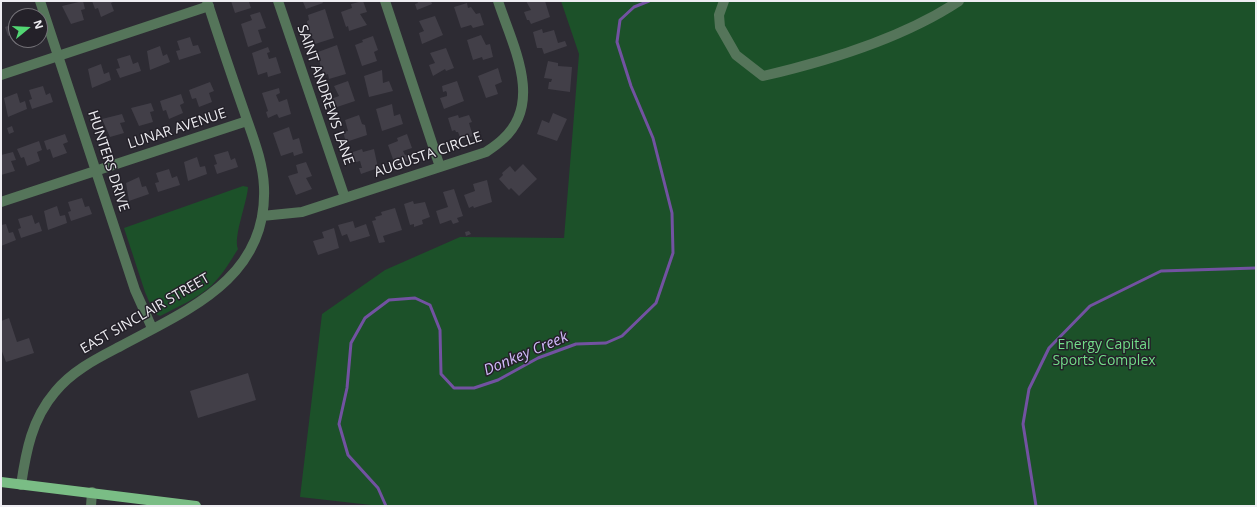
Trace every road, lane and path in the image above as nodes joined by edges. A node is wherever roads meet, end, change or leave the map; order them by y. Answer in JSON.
{"nodes":[{"id":1,"x":40,"y":1,"type":"edge"},
{"id":2,"x":278,"y":1,"type":"edge"},
{"id":3,"x":385,"y":1,"type":"edge"},
{"id":4,"x":498,"y":1,"type":"edge"},
{"id":5,"x":724,"y":1,"type":"edge"},
{"id":6,"x":959,"y":1,"type":"edge"},
{"id":7,"x":208,"y":4,"type":"edge"},
{"id":8,"x":58,"y":56,"type":"junction"},
{"id":9,"x":1,"y":75,"type":"edge"},
{"id":10,"x":247,"y":121,"type":"junction"},
{"id":11,"x":440,"y":168,"type":"junction"},
{"id":12,"x":96,"y":170,"type":"junction"},
{"id":13,"x":345,"y":198,"type":"junction"},
{"id":14,"x":1,"y":202,"type":"edge"},
{"id":15,"x":262,"y":216,"type":"junction"},
{"id":16,"x":152,"y":328,"type":"junction"},
{"id":17,"x":1,"y":482,"type":"edge"},
{"id":18,"x":21,"y":485,"type":"junction"},
{"id":19,"x":92,"y":492,"type":"junction"},
{"id":20,"x":91,"y":506,"type":"edge"},
{"id":21,"x":196,"y":506,"type":"edge"}],
"edges":[{"from":1,"to":8,"type":"street","name":"HUNTERS DRIVE"},
{"from":2,"to":13,"type":"street","name":"SAINT ANDREWS LANE"},
{"from":3,"to":11,"type":"street"},
{"from":4,"to":11,"type":"street","name":"AUGUSTA CIRCLE"},
{"from":5,"to":6,"type":"street"},
{"from":7,"to":8,"type":"street"},
{"from":7,"to":10,"type":"street","name":"EAST SINCLAIR STREET"},
{"from":8,"to":9,"type":"street"},
{"from":8,"to":12,"type":"street","name":"HUNTERS DRIVE"},
{"from":10,"to":12,"type":"street","name":"LUNAR AVENUE"},
{"from":10,"to":15,"type":"street","name":"EAST SINCLAIR STREET"},
{"from":11,"to":13,"type":"street","name":"AUGUSTA CIRCLE"},
{"from":12,"to":14,"type":"street","name":"LUNAR AVENUE"},
{"from":12,"to":16,"type":"street","name":"HUNTERS DRIVE"},
{"from":13,"to":15,"type":"street","name":"AUGUSTA CIRCLE"},
{"from":15,"to":16,"type":"street","name":"EAST SINCLAIR STREET"},
{"from":16,"to":18,"type":"street","name":"EAST SINCLAIR STREET"},
{"from":17,"to":18,"type":"main road"},
{"from":18,"to":19,"type":"main road"},
{"from":19,"to":20,"type":"street"},
{"from":19,"to":21,"type":"main road"}]}
